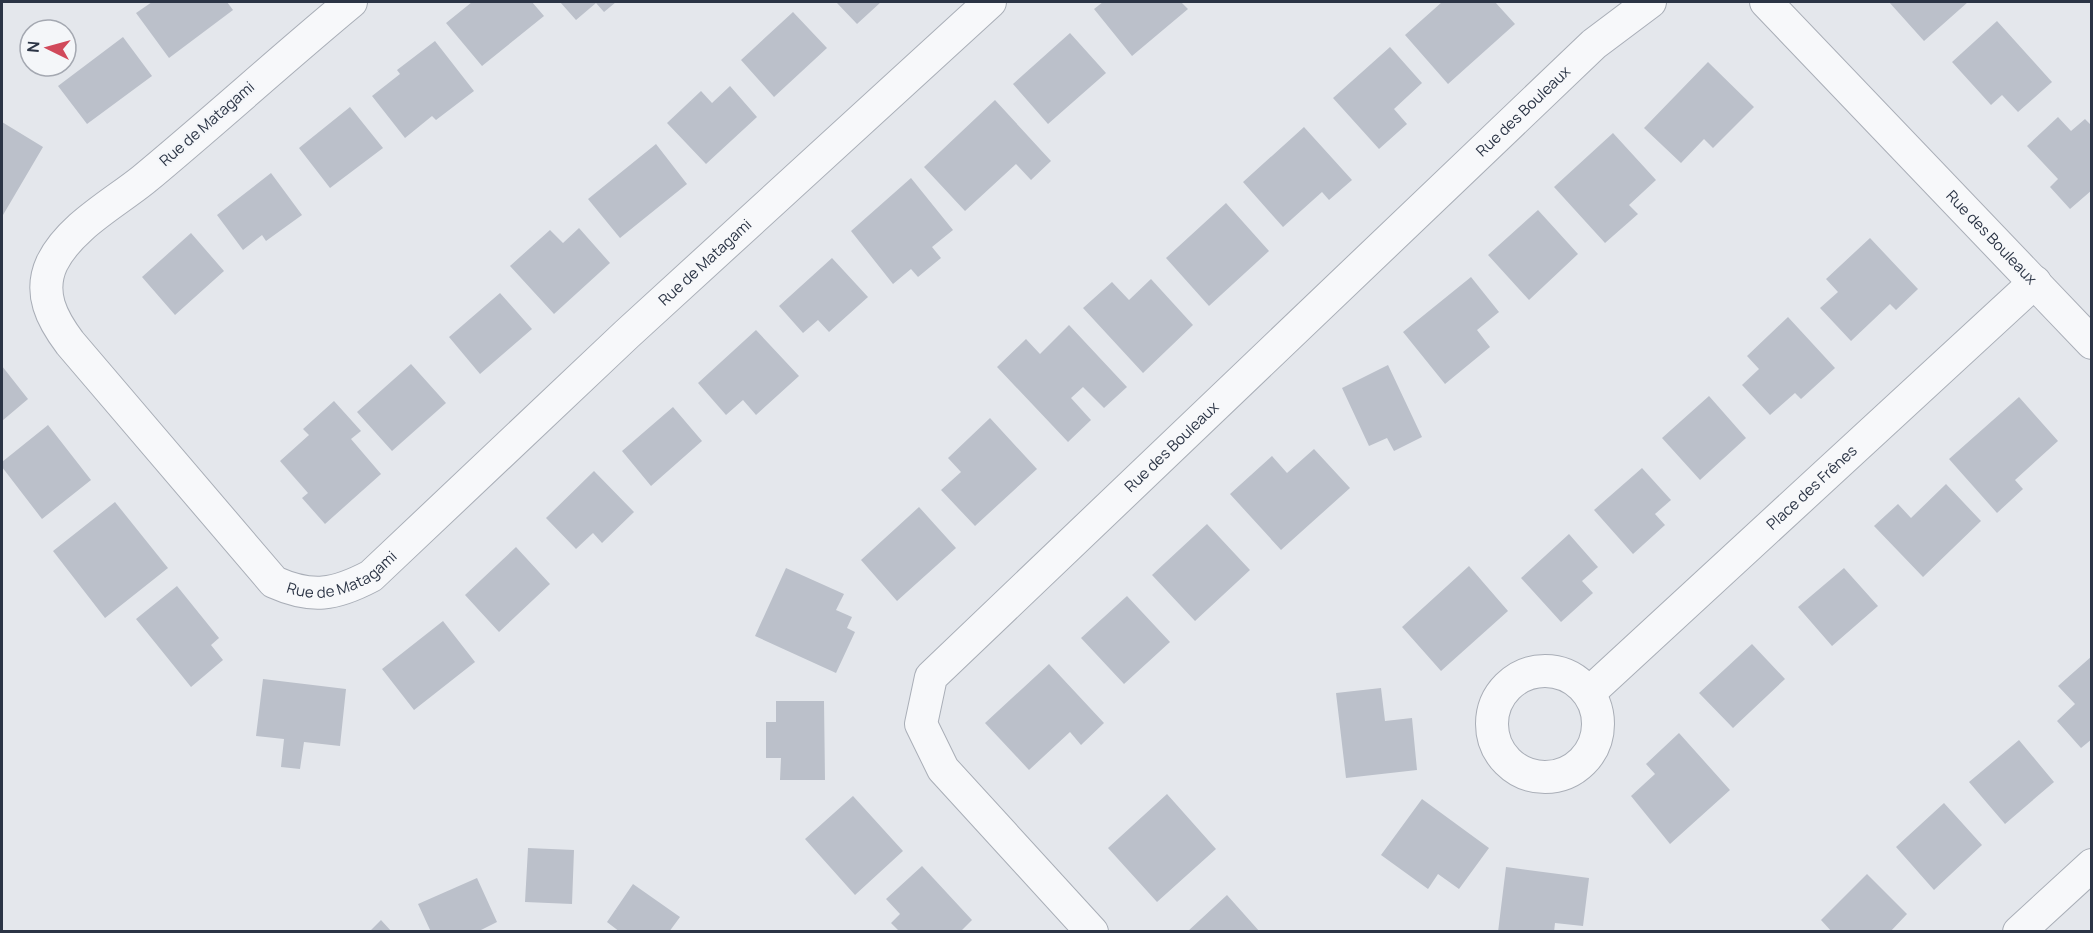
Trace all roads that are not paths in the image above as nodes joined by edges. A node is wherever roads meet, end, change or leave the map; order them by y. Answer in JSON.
{"nodes":[{"id":1,"x":351,"y":2,"type":"edge"},
{"id":2,"x":990,"y":2,"type":"edge"},
{"id":3,"x":1650,"y":2,"type":"edge"},
{"id":4,"x":1766,"y":2,"type":"edge"},
{"id":5,"x":2035,"y":282,"type":"junction"},
{"id":6,"x":2091,"y":343,"type":"edge"},
{"id":7,"x":1589,"y":693,"type":"dead end"},
{"id":8,"x":2091,"y":865,"type":"edge"},
{"id":9,"x":1092,"y":932,"type":"edge"},
{"id":10,"x":2019,"y":932,"type":"edge"}],
"edges":[{"from":1,"to":2,"type":"street","name":"Rue de Matagami"},
{"from":3,"to":9,"type":"street","name":"Rue des Bouleaux"},
{"from":4,"to":5,"type":"street","name":"Rue des Bouleaux"},
{"from":5,"to":6,"type":"street","name":"Rue des Bouleaux"},
{"from":5,"to":7,"type":"street","name":"Place des Frênes"},
{"from":8,"to":10,"type":"street"}]}
